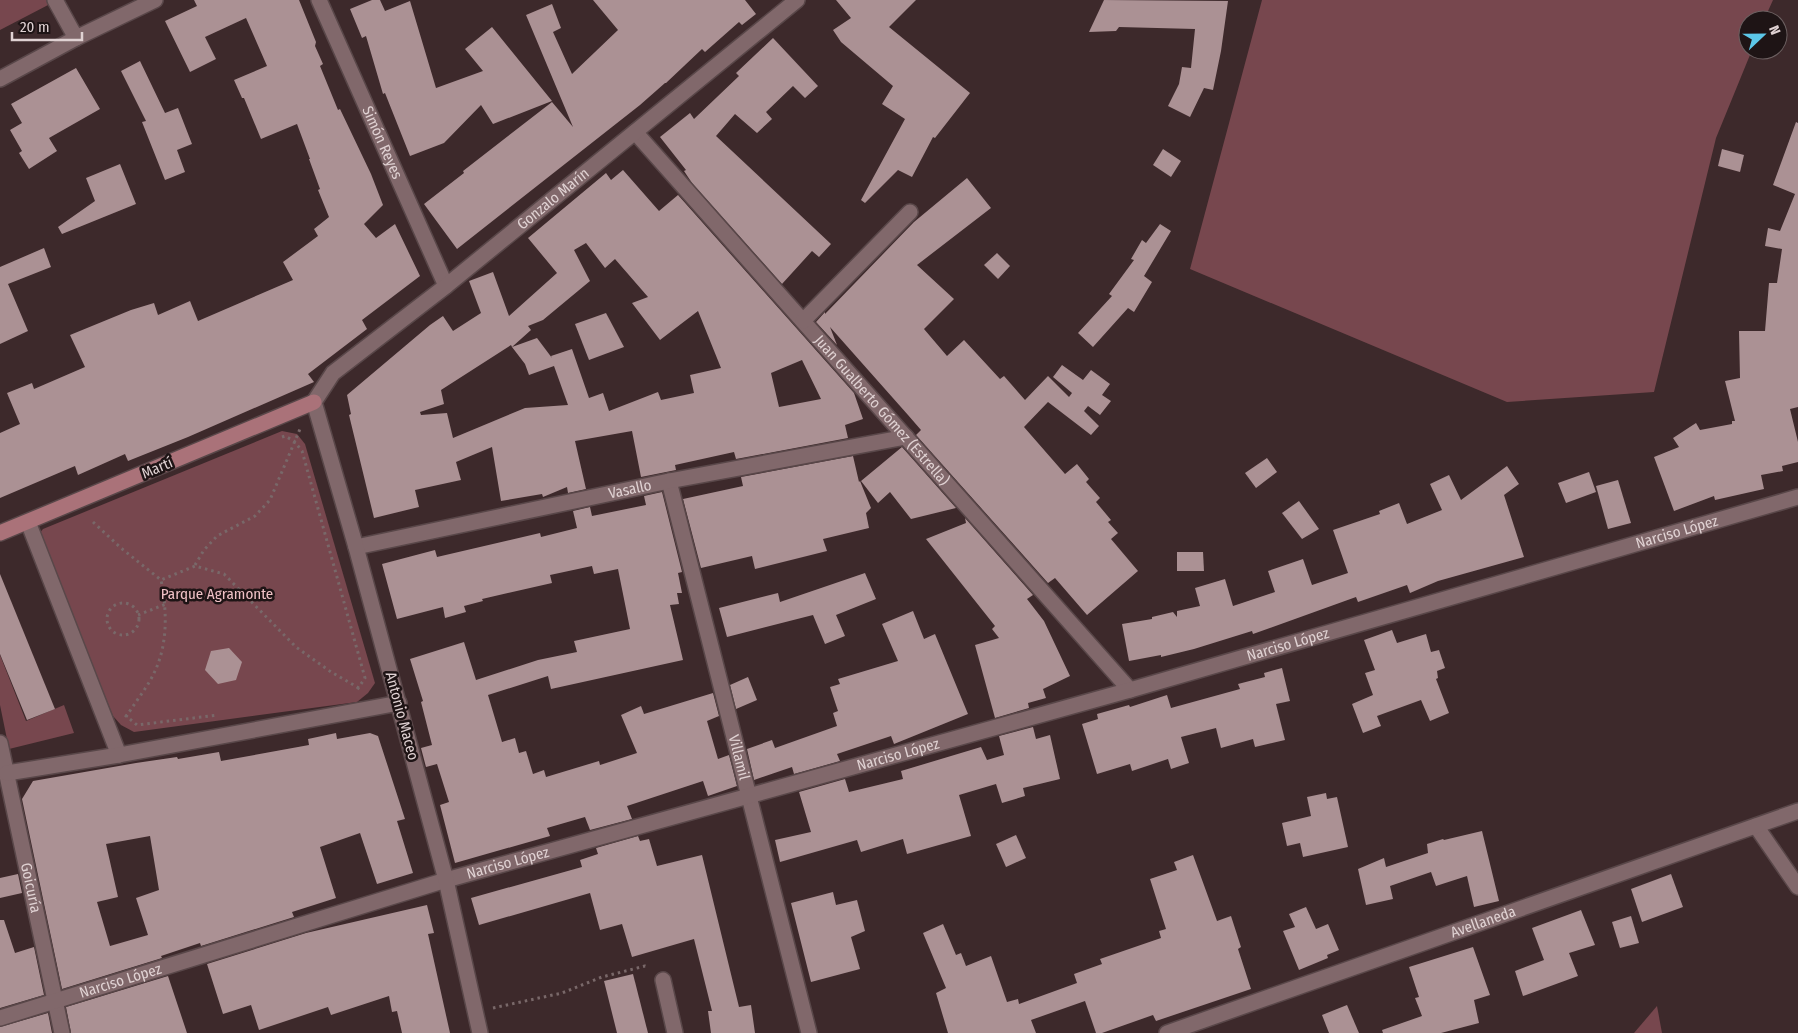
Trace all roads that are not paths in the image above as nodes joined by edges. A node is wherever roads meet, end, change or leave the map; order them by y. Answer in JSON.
{"nodes":[{"id":1,"x":56,"y":0,"type":"edge"},
{"id":2,"x":155,"y":0,"type":"edge"},
{"id":3,"x":318,"y":0,"type":"edge"},
{"id":4,"x":797,"y":0,"type":"edge"},
{"id":5,"x":76,"y":38,"type":"junction"},
{"id":6,"x":0,"y":79,"type":"edge"},
{"id":7,"x":635,"y":132,"type":"junction"},
{"id":8,"x":910,"y":212,"type":"dead end"},
{"id":9,"x":446,"y":286,"type":"junction"},
{"id":10,"x":803,"y":321,"type":"junction"},
{"id":11,"x":314,"y":402,"type":"junction"},
{"id":12,"x":906,"y":437,"type":"junction"},
{"id":13,"x":670,"y":481,"type":"junction"},
{"id":14,"x":1798,"y":497,"type":"edge"},
{"id":15,"x":28,"y":522,"type":"junction"},
{"id":16,"x":0,"y":533,"type":"edge"},
{"id":17,"x":356,"y":547,"type":"junction"},
{"id":18,"x":1130,"y":690,"type":"junction"},
{"id":19,"x":399,"y":703,"type":"junction"},
{"id":20,"x":0,"y":743,"type":"edge"},
{"id":21,"x":118,"y":754,"type":"junction"},
{"id":22,"x":7,"y":773,"type":"junction"},
{"id":23,"x":750,"y":797,"type":"junction"},
{"id":24,"x":1798,"y":811,"type":"edge"},
{"id":25,"x":1756,"y":826,"type":"junction"},
{"id":26,"x":446,"y":880,"type":"junction"},
{"id":27,"x":1798,"y":887,"type":"edge"},
{"id":28,"x":663,"y":980,"type":"road end"},
{"id":29,"x":54,"y":1003,"type":"junction"},
{"id":30,"x":0,"y":1018,"type":"edge"},
{"id":31,"x":62,"y":1033,"type":"edge"},
{"id":32,"x":480,"y":1033,"type":"edge"},
{"id":33,"x":675,"y":1033,"type":"edge"},
{"id":34,"x":809,"y":1033,"type":"edge"},
{"id":35,"x":1167,"y":1033,"type":"edge"}],
"edges":[{"from":1,"to":5,"type":"street"},
{"from":2,"to":5,"type":"street"},
{"from":3,"to":9,"type":"street","name":"Simón Reyes"},
{"from":4,"to":7,"type":"street","name":"Gonzalo Marín"},
{"from":5,"to":6,"type":"street"},
{"from":7,"to":9,"type":"street","name":"Gonzalo Marín"},
{"from":7,"to":10,"type":"street","name":"Juan Gualberto Gómez (Estrella)"},
{"from":8,"to":10,"type":"street"},
{"from":9,"to":11,"type":"street","name":"Gonzalo Marín"},
{"from":10,"to":12,"type":"street","name":"Juan Gualberto Gómez (Estrella)"},
{"from":11,"to":15,"type":"main road","name":"Martí"},
{"from":11,"to":17,"type":"street","name":"Antonio Maceo"},
{"from":12,"to":13,"type":"street","name":"Vasallo"},
{"from":12,"to":18,"type":"street","name":"Juan Gualberto Gómez (Estrella)"},
{"from":13,"to":17,"type":"street","name":"Vasallo"},
{"from":13,"to":23,"type":"street","name":"Villamil"},
{"from":14,"to":18,"type":"street","name":"Narciso López"},
{"from":15,"to":16,"type":"main road","name":"Martí"},
{"from":15,"to":21,"type":"street"},
{"from":17,"to":19,"type":"street","name":"Antonio Maceo"},
{"from":18,"to":23,"type":"street","name":"Narciso López"},
{"from":19,"to":21,"type":"street"},
{"from":19,"to":26,"type":"street","name":"Antonio Maceo"},
{"from":20,"to":22,"type":"street","name":"Goicuría"},
{"from":21,"to":22,"type":"street"},
{"from":22,"to":29,"type":"street","name":"Goicuría"},
{"from":23,"to":26,"type":"street","name":"Narciso López"},
{"from":23,"to":34,"type":"street","name":"Villamil"},
{"from":24,"to":25,"type":"street","name":"Avellaneda"},
{"from":25,"to":27,"type":"street"},
{"from":25,"to":35,"type":"street","name":"Avellaneda"},
{"from":26,"to":29,"type":"street","name":"Narciso López"},
{"from":26,"to":32,"type":"street","name":"Antonio Maceo"},
{"from":28,"to":33,"type":"street"},
{"from":29,"to":30,"type":"street","name":"Narciso López"},
{"from":29,"to":31,"type":"street","name":"Goicuría"}]}
